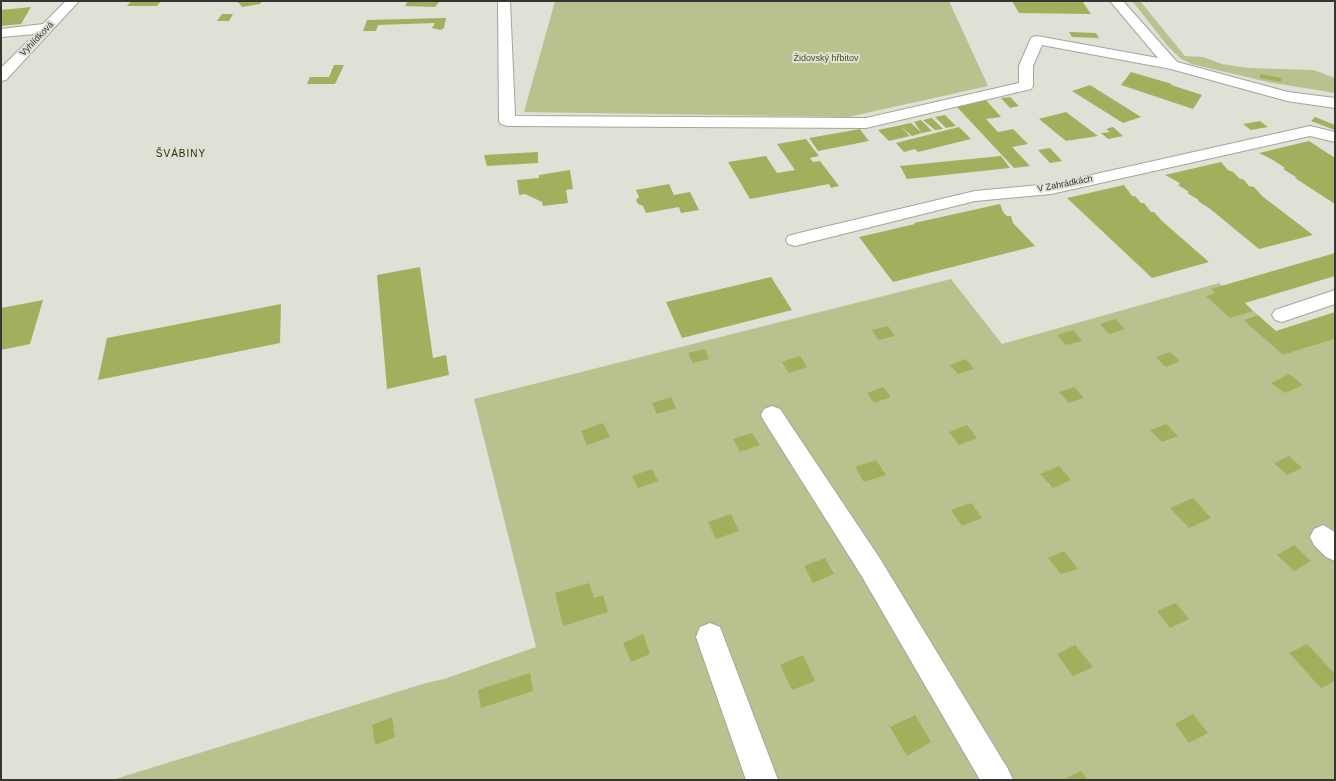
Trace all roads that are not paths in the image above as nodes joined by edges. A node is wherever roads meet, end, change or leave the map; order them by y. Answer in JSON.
{"nodes":[{"id":1,"x":73,"y":1,"type":"edge"},
{"id":2,"x":504,"y":1,"type":"edge"},
{"id":3,"x":1116,"y":1,"type":"edge"},
{"id":4,"x":48,"y":28,"type":"junction"},
{"id":5,"x":1,"y":33,"type":"edge"},
{"id":6,"x":1172,"y":65,"type":"junction"},
{"id":7,"x":1,"y":77,"type":"edge"},
{"id":8,"x":1335,"y":103,"type":"edge"},
{"id":9,"x":1335,"y":137,"type":"edge"},
{"id":10,"x":795,"y":240,"type":"dead end"},
{"id":11,"x":1335,"y":297,"type":"edge"},
{"id":12,"x":1282,"y":315,"type":"dead end"},
{"id":13,"x":772,"y":415,"type":"dead end"},
{"id":14,"x":710,"y":637,"type":"dead end"},
{"id":15,"x":762,"y":780,"type":"edge"},
{"id":16,"x":997,"y":780,"type":"edge"}],
"edges":[{"from":1,"to":4,"type":"street","name":"Vyhlídková"},
{"from":2,"to":6,"type":"street"},
{"from":3,"to":6,"type":"street"},
{"from":4,"to":5,"type":"street"},
{"from":4,"to":7,"type":"street","name":"Vyhlídková"},
{"from":6,"to":8,"type":"street"},
{"from":9,"to":10,"type":"street","name":"V Zahrádkách"},
{"from":11,"to":12,"type":"street"},
{"from":13,"to":16,"type":"street"},
{"from":14,"to":15,"type":"street"}]}
